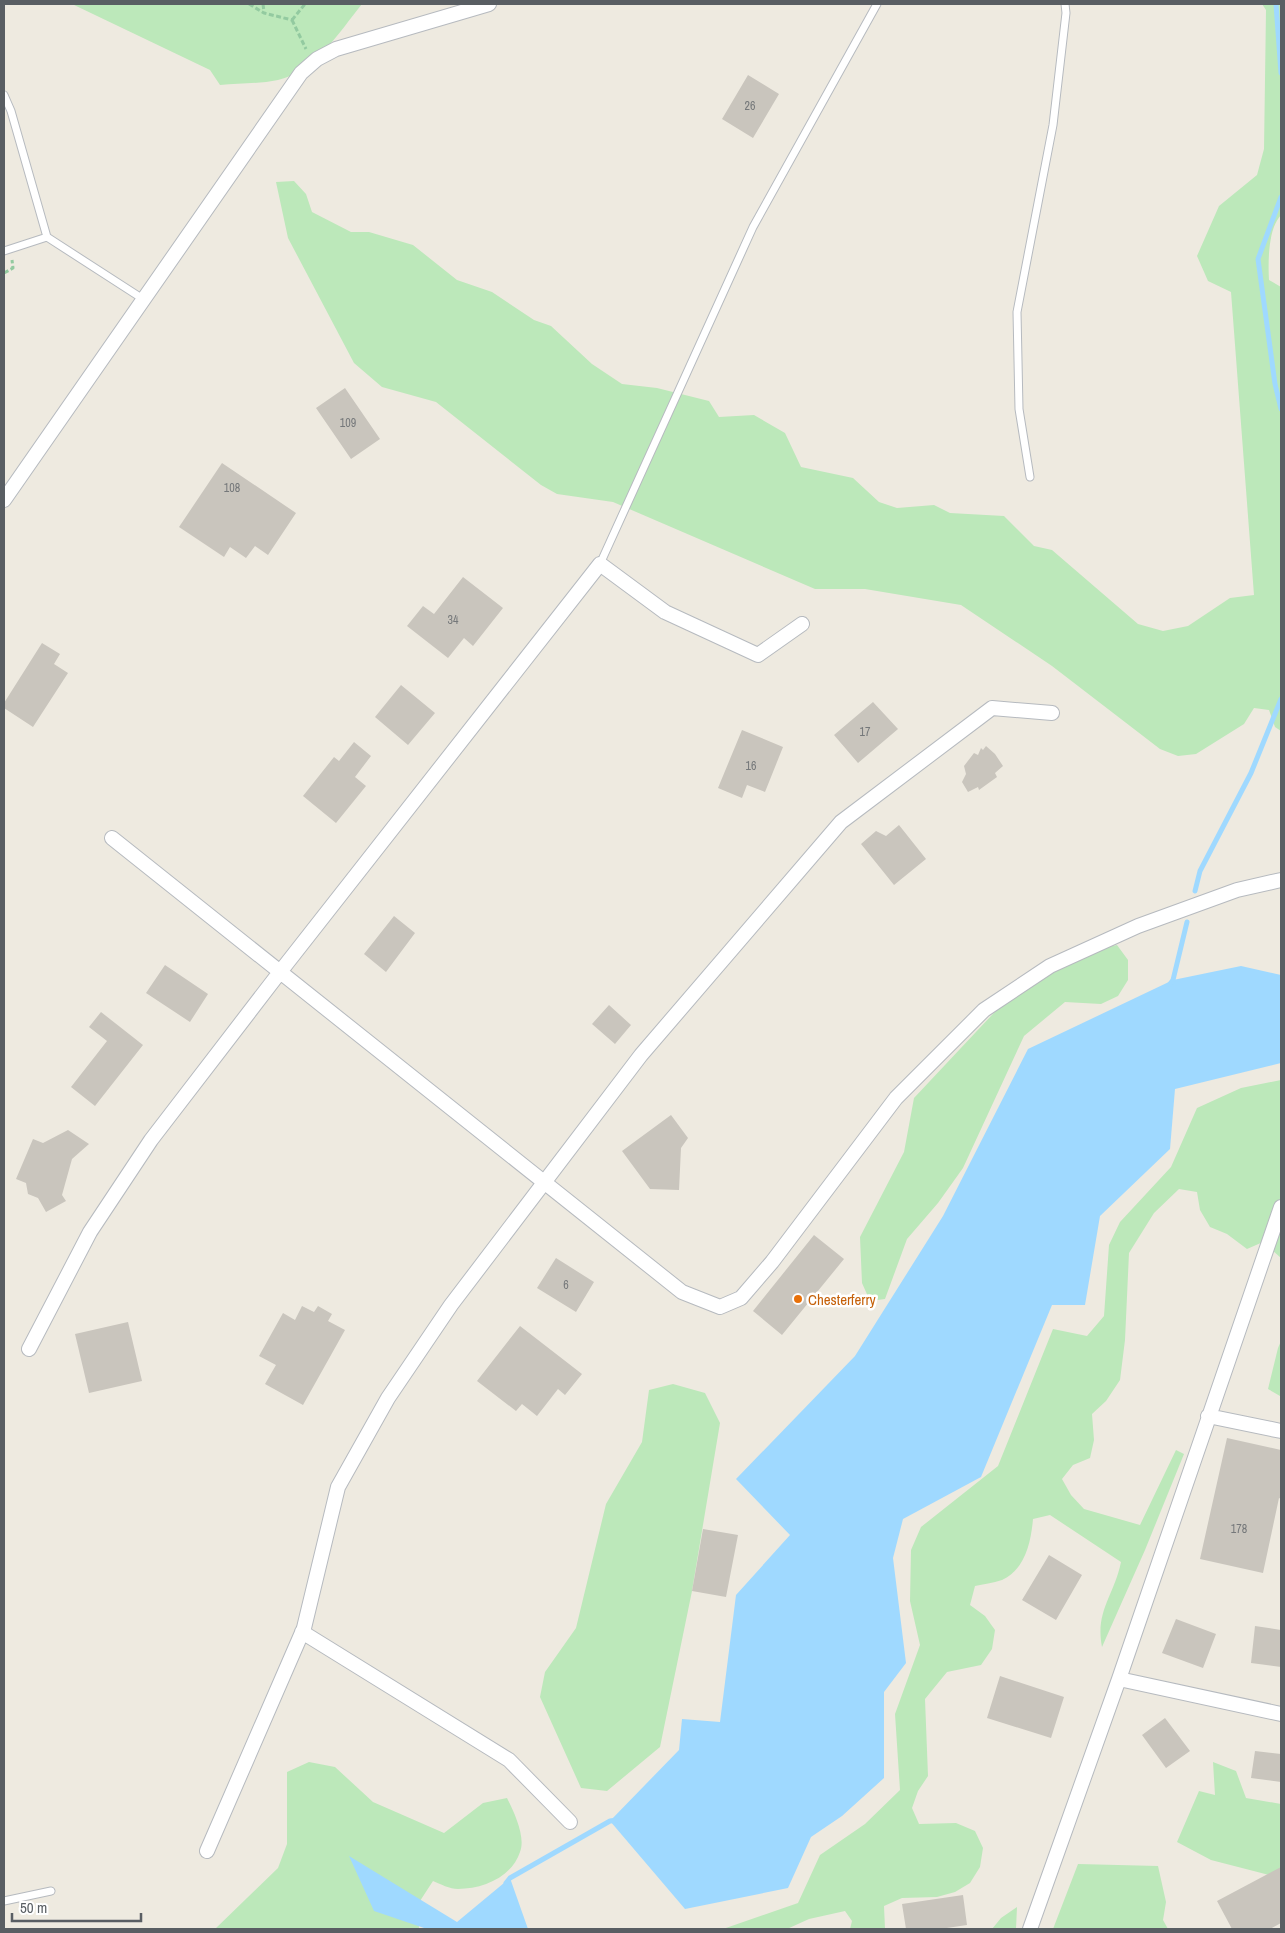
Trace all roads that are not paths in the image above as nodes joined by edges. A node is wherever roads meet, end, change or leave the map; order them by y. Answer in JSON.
{"nodes":[{"id":1,"x":489,"y":4,"type":"edge"},
{"id":2,"x":877,"y":4,"type":"edge"},
{"id":3,"x":1065,"y":4,"type":"edge"},
{"id":4,"x":4,"y":95,"type":"edge"},
{"id":5,"x":47,"y":237,"type":"junction"},
{"id":6,"x":4,"y":251,"type":"edge"},
{"id":7,"x":143,"y":299,"type":"junction"},
{"id":8,"x":1030,"y":477,"type":"dead end"},
{"id":9,"x":4,"y":500,"type":"edge"},
{"id":10,"x":600,"y":564,"type":"junction"},
{"id":11,"x":802,"y":624,"type":"dead end"},
{"id":12,"x":1052,"y":713,"type":"dead end"},
{"id":13,"x":112,"y":838,"type":"dead end"},
{"id":14,"x":1281,"y":880,"type":"edge"},
{"id":15,"x":280,"y":972,"type":"junction"},
{"id":16,"x":544,"y":1182,"type":"junction"},
{"id":17,"x":1281,"y":1207,"type":"edge"},
{"id":18,"x":29,"y":1349,"type":"dead end"},
{"id":19,"x":1208,"y":1416,"type":"junction"},
{"id":20,"x":1281,"y":1432,"type":"edge"},
{"id":21,"x":302,"y":1632,"type":"junction"},
{"id":22,"x":1119,"y":1679,"type":"junction"},
{"id":23,"x":1281,"y":1714,"type":"edge"},
{"id":24,"x":570,"y":1822,"type":"dead end"},
{"id":25,"x":207,"y":1851,"type":"dead end"},
{"id":26,"x":51,"y":1891,"type":"dead end"},
{"id":27,"x":4,"y":1901,"type":"edge"},
{"id":28,"x":1030,"y":1929,"type":"edge"}],
"edges":[{"from":1,"to":7,"type":"street"},
{"from":2,"to":10,"type":"lane"},
{"from":3,"to":8,"type":"lane"},
{"from":4,"to":5,"type":"lane"},
{"from":5,"to":6,"type":"lane"},
{"from":5,"to":7,"type":"lane"},
{"from":7,"to":9,"type":"street"},
{"from":10,"to":11,"type":"street"},
{"from":10,"to":15,"type":"street"},
{"from":12,"to":16,"type":"street"},
{"from":13,"to":15,"type":"street"},
{"from":14,"to":16,"type":"street"},
{"from":15,"to":16,"type":"street"},
{"from":15,"to":18,"type":"street"},
{"from":16,"to":21,"type":"street"},
{"from":17,"to":19,"type":"street"},
{"from":19,"to":20,"type":"street"},
{"from":19,"to":22,"type":"street"},
{"from":21,"to":24,"type":"street"},
{"from":21,"to":25,"type":"street"},
{"from":22,"to":23,"type":"street"},
{"from":22,"to":28,"type":"street"},
{"from":26,"to":27,"type":"lane"}]}
